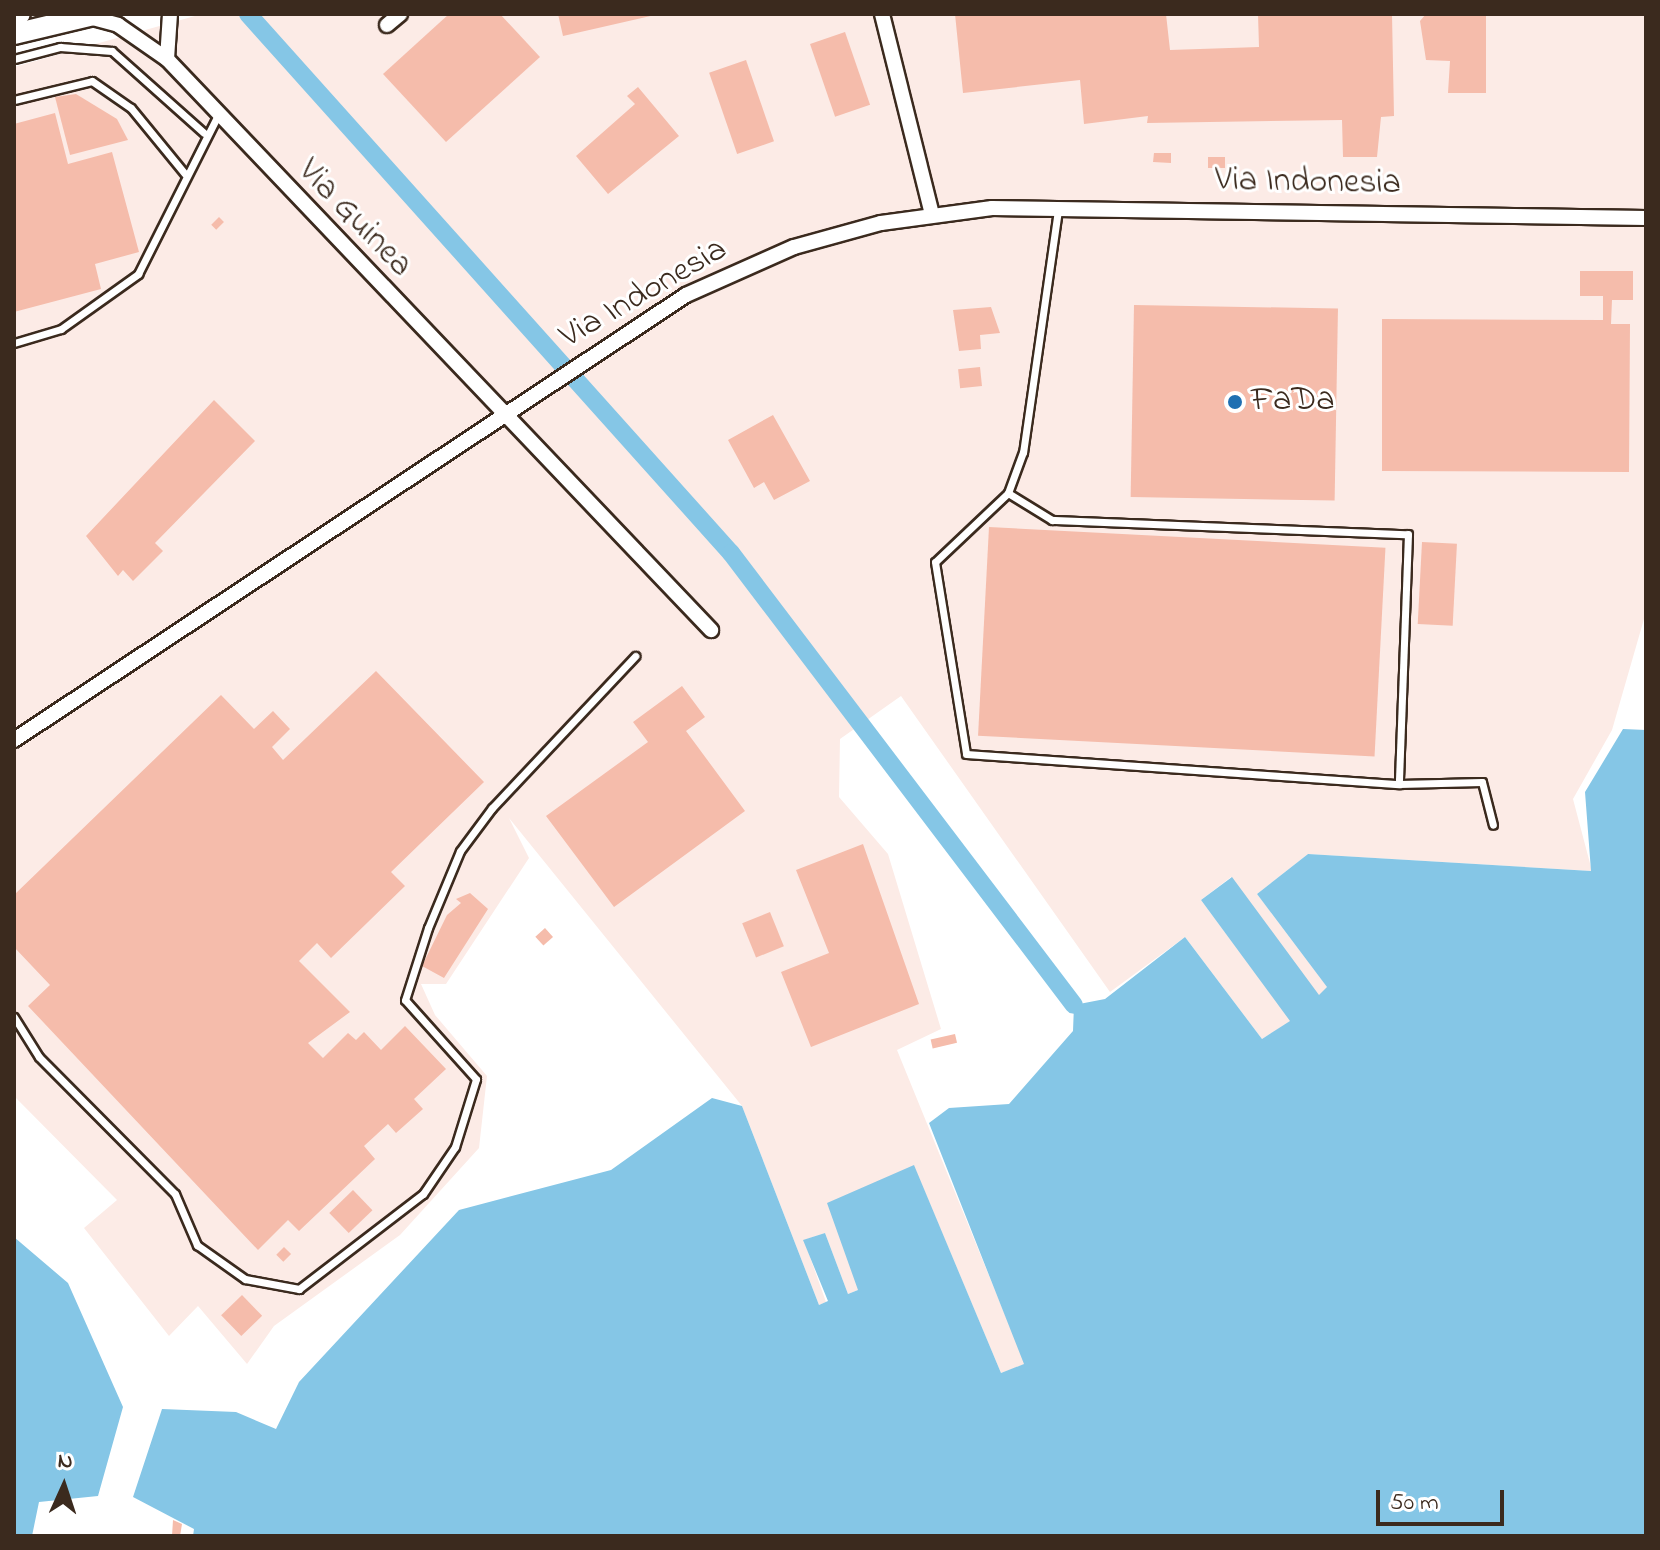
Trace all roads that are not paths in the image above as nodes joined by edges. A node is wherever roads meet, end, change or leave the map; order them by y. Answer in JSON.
{"nodes":[{"id":1,"x":20,"y":14,"type":"edge"},
{"id":2,"x":170,"y":14,"type":"edge"},
{"id":3,"x":400,"y":14,"type":"edge"},
{"id":4,"x":882,"y":14,"type":"edge"},
{"id":5,"x":92,"y":15,"type":"edge"},
{"id":6,"x":14,"y":16,"type":"edge"},
{"id":7,"x":387,"y":25,"type":"dead end"},
{"id":8,"x":14,"y":34,"type":"edge"},
{"id":9,"x":14,"y":59,"type":"edge"},
{"id":10,"x":167,"y":59,"type":"junction"},
{"id":11,"x":14,"y":100,"type":"edge"},
{"id":12,"x":216,"y":119,"type":"junction"},
{"id":13,"x":204,"y":133,"type":"junction"},
{"id":14,"x":185,"y":174,"type":"junction"},
{"id":15,"x":1058,"y":210,"type":"junction"},
{"id":16,"x":932,"y":215,"type":"junction"},
{"id":17,"x":1646,"y":218,"type":"edge"},
{"id":18,"x":14,"y":343,"type":"edge"},
{"id":19,"x":501,"y":418,"type":"junction"},
{"id":20,"x":1008,"y":493,"type":"junction"},
{"id":21,"x":711,"y":630,"type":"dead end"},
{"id":22,"x":635,"y":656,"type":"dead end"},
{"id":23,"x":14,"y":740,"type":"edge"},
{"id":24,"x":1399,"y":784,"type":"junction"},
{"id":25,"x":1493,"y":825,"type":"dead end"},
{"id":26,"x":14,"y":1017,"type":"edge"}],
"edges":[{"from":1,"to":6,"type":"main road"},
{"from":2,"to":10,"type":"street"},
{"from":3,"to":7,"type":"street"},
{"from":4,"to":16,"type":"street"},
{"from":5,"to":8,"type":"main road"},
{"from":5,"to":10,"type":"street","name":"Via Guinea"},
{"from":9,"to":13,"type":"lane"},
{"from":10,"to":12,"type":"street","name":"Via Guinea"},
{"from":11,"to":14,"type":"lane"},
{"from":12,"to":13,"type":"lane"},
{"from":12,"to":19,"type":"street","name":"Via Guinea"},
{"from":13,"to":14,"type":"lane"},
{"from":14,"to":18,"type":"lane"},
{"from":15,"to":16,"type":"street","name":"Via Indonesia"},
{"from":15,"to":17,"type":"street","name":"Via Indonesia"},
{"from":15,"to":20,"type":"lane"},
{"from":16,"to":19,"type":"street","name":"Via Indonesia"},
{"from":19,"to":21,"type":"street","name":"Via Guinea"},
{"from":19,"to":23,"type":"street","name":"Via Indonesia"},
{"from":20,"to":24,"type":"lane"},
{"from":20,"to":24,"type":"lane"},
{"from":22,"to":26,"type":"lane"},
{"from":24,"to":25,"type":"lane"}]}
